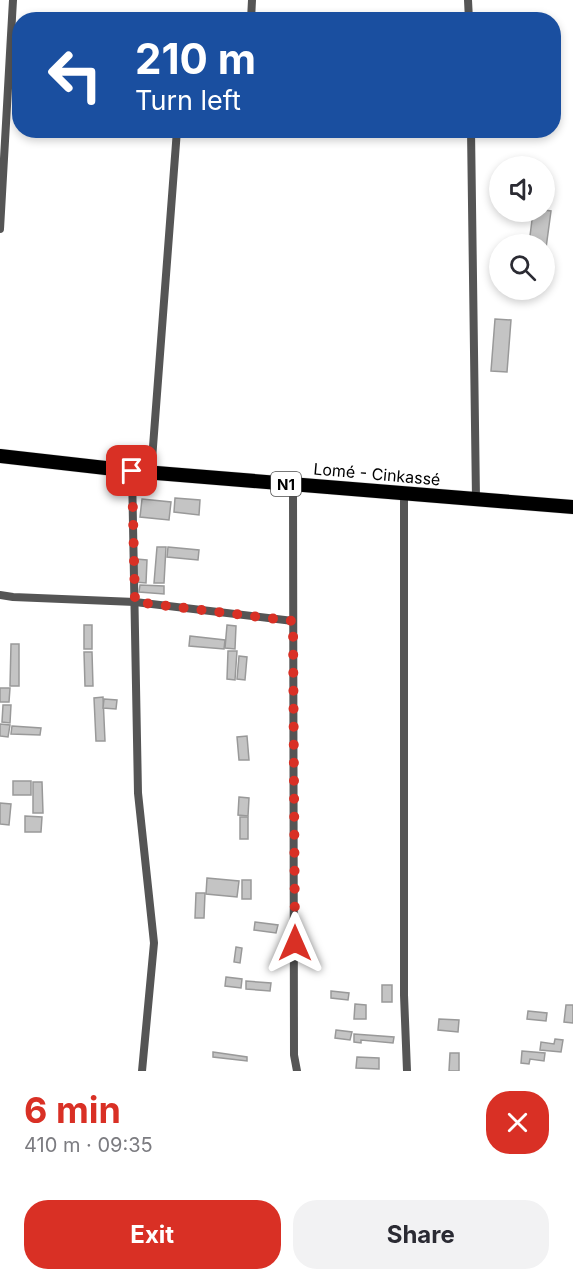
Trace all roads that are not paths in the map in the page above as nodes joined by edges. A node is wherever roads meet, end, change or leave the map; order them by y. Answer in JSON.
{"nodes":[{"id":1,"x":12,"y":18,"type":"edge"},
{"id":2,"x":176,"y":138,"type":"edge"},
{"id":3,"x":471,"y":138,"type":"edge"},
{"id":4,"x":0,"y":229,"type":"edge"},
{"id":5,"x":0,"y":456,"type":"edge"},
{"id":6,"x":132,"y":471,"type":"junction"},
{"id":7,"x":151,"y":473,"type":"junction"},
{"id":8,"x":292,"y":484,"type":"junction"},
{"id":9,"x":404,"y":493,"type":"junction"},
{"id":10,"x":476,"y":499,"type":"junction"},
{"id":11,"x":573,"y":507,"type":"edge"},
{"id":12,"x":0,"y":595,"type":"edge"},
{"id":13,"x":135,"y":602,"type":"junction"},
{"id":14,"x":293,"y":621,"type":"junction"},
{"id":15,"x":142,"y":1071,"type":"edge"},
{"id":16,"x":297,"y":1071,"type":"edge"},
{"id":17,"x":407,"y":1071,"type":"edge"}],
"edges":[{"from":1,"to":4,"type":"street"},
{"from":2,"to":7,"type":"street"},
{"from":3,"to":10,"type":"street"},
{"from":5,"to":6,"type":"highway","name":"Lomé - Cinkassé","number":"N1"},
{"from":6,"to":7,"type":"highway","name":"Lomé - Cinkassé","number":"N1"},
{"from":6,"to":13,"type":"street"},
{"from":7,"to":8,"type":"highway","name":"Lomé - Cinkassé","number":"N1"},
{"from":8,"to":9,"type":"highway","name":"Lomé - Cinkassé","number":"N1"},
{"from":8,"to":14,"type":"street"},
{"from":9,"to":10,"type":"highway","name":"Lomé - Cinkassé","number":"N1"},
{"from":9,"to":17,"type":"street"},
{"from":10,"to":11,"type":"highway","name":"Lomé - Cinkassé","number":"N1"},
{"from":12,"to":13,"type":"street"},
{"from":13,"to":14,"type":"street"},
{"from":13,"to":15,"type":"street"},
{"from":14,"to":16,"type":"street"}]}
